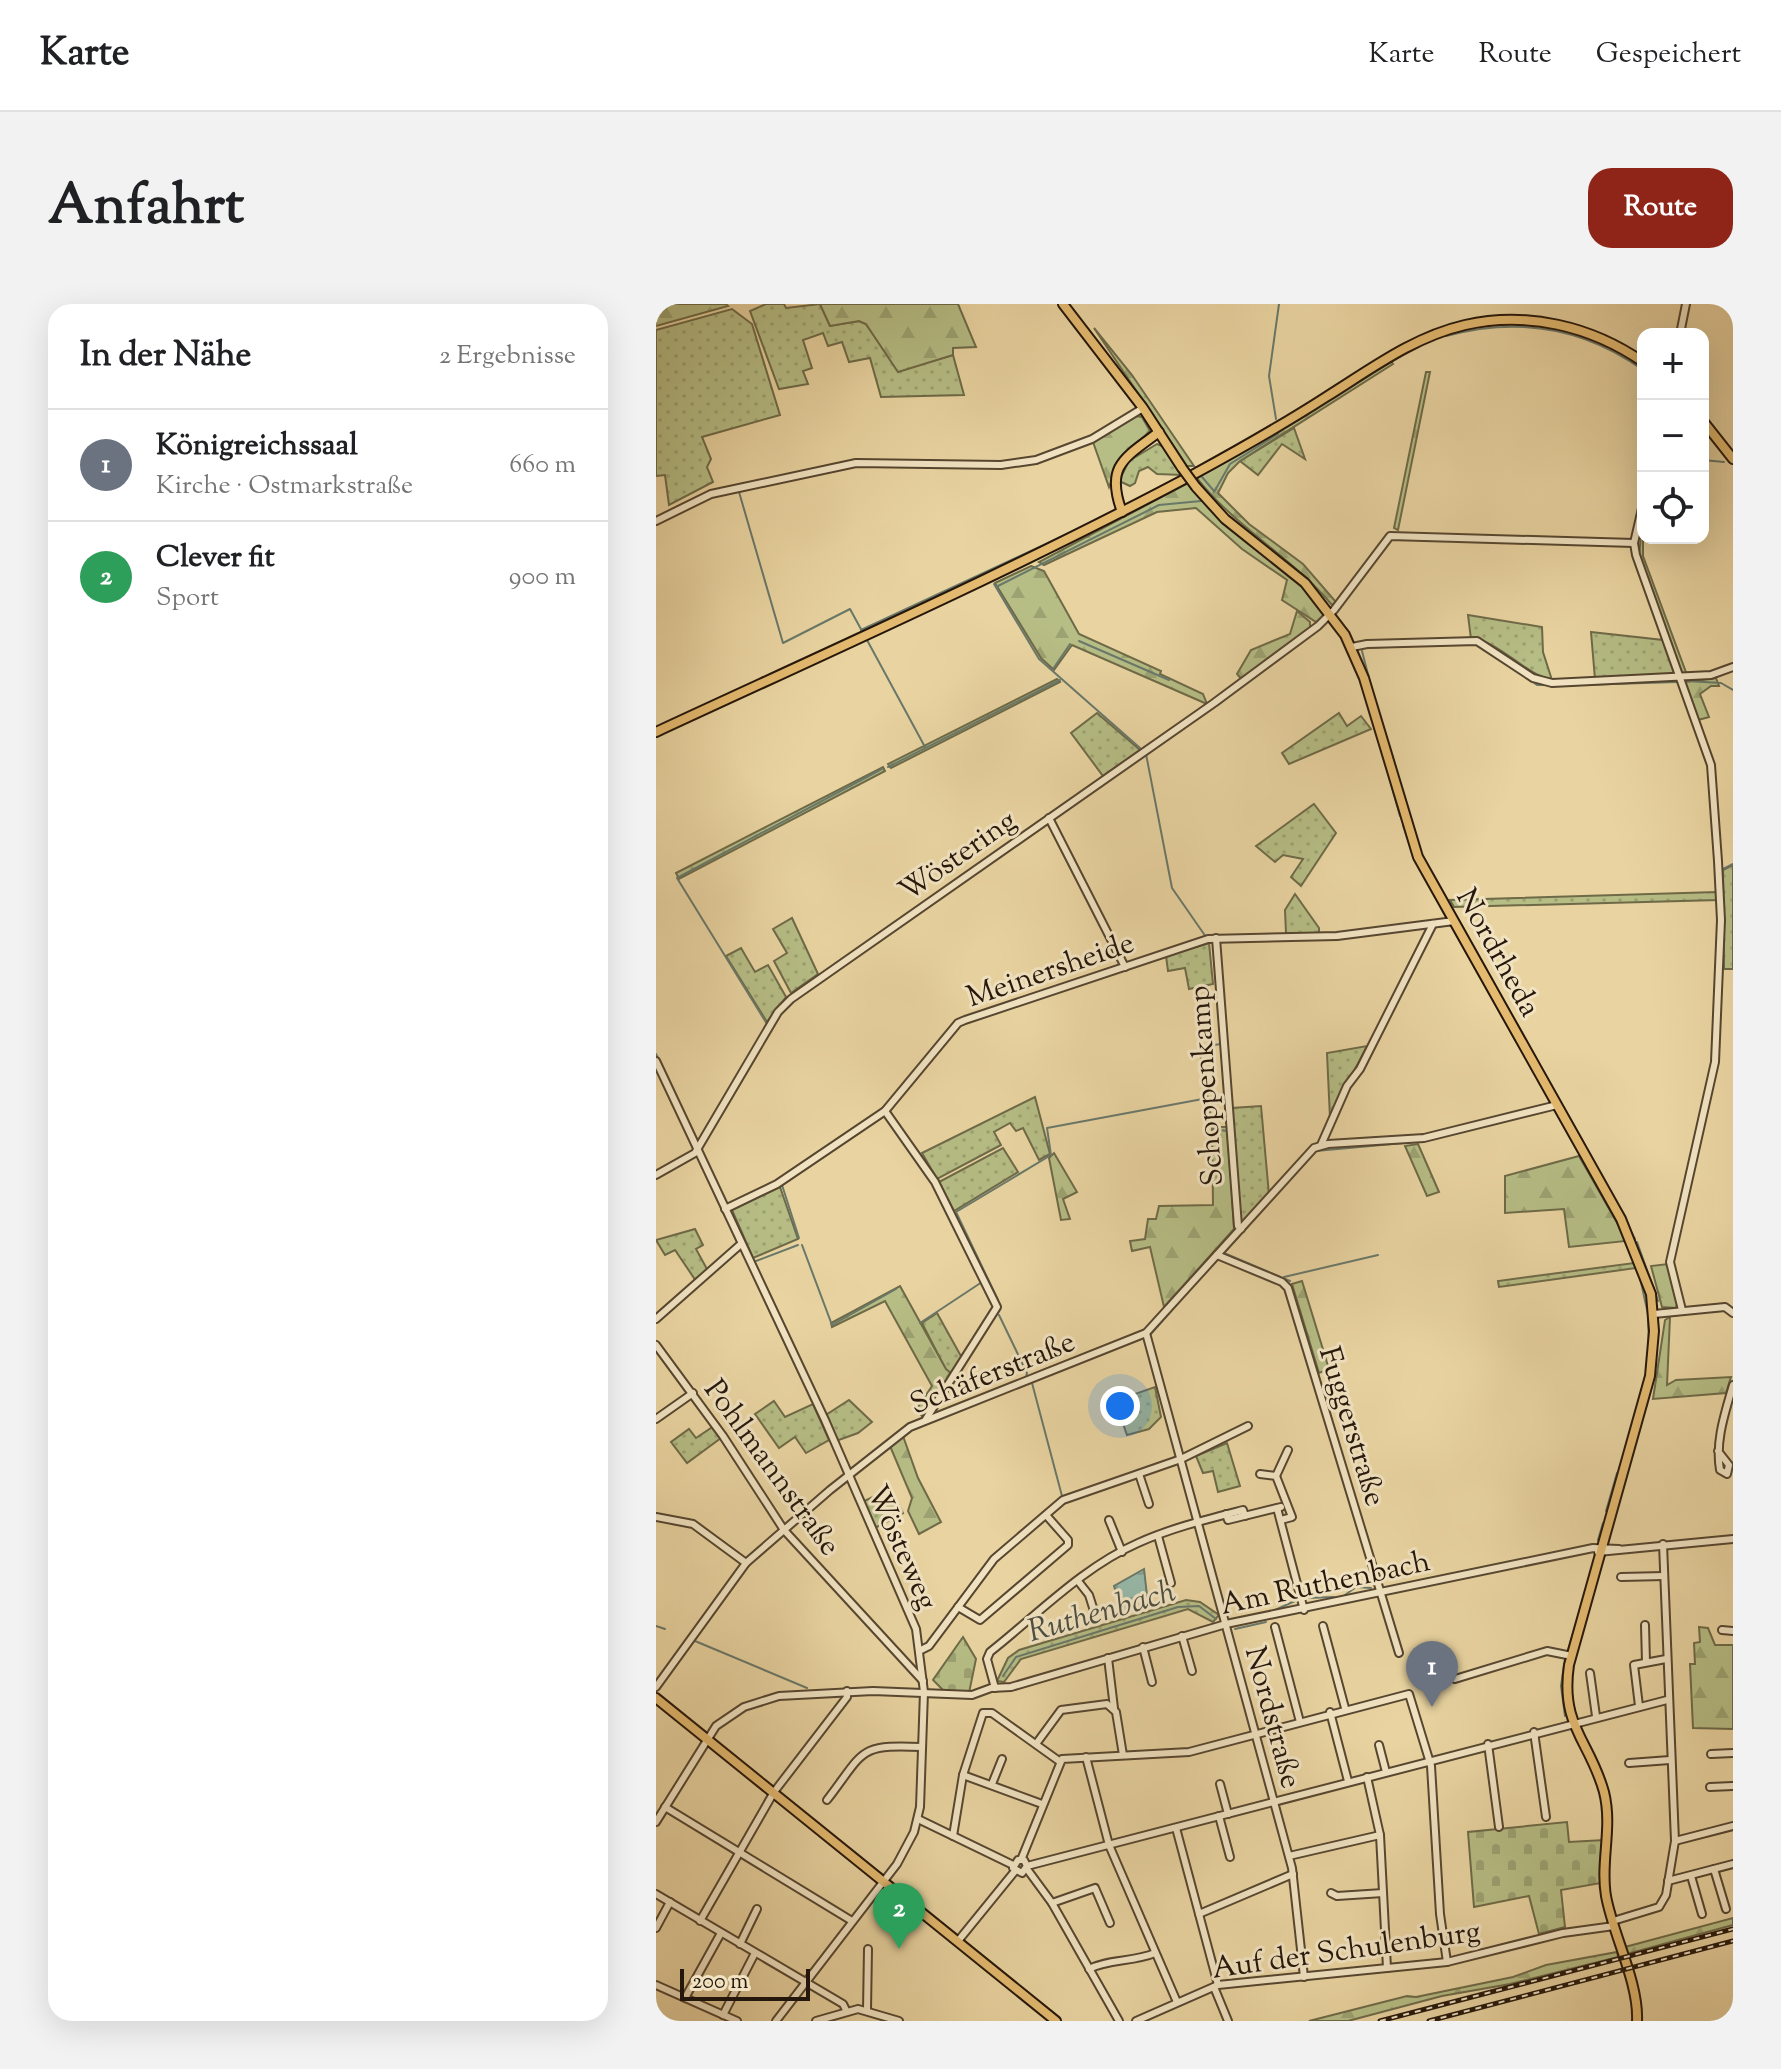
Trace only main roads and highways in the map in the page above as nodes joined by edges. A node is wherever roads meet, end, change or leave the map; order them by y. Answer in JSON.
{"nodes":[{"id":1,"x":1063,"y":304,"type":"edge"},
{"id":2,"x":1637,"y":359,"type":"edge"},
{"id":3,"x":1709,"y":429,"type":"edge"},
{"id":4,"x":1161,"y":435,"type":"junction"},
{"id":5,"x":1733,"y":459,"type":"edge"},
{"id":6,"x":1125,"y":510,"type":"junction"},
{"id":7,"x":656,"y":732,"type":"edge"},
{"id":8,"x":656,"y":1698,"type":"edge"},
{"id":9,"x":1056,"y":2021,"type":"edge"},
{"id":10,"x":1637,"y":2021,"type":"edge"}],
"edges":[{"from":1,"to":4,"type":"main road","name":"Nordrheda"},
{"from":2,"to":6,"type":"main road"},
{"from":3,"to":5,"type":"main road"},
{"from":4,"to":6,"type":"main road"},
{"from":4,"to":10,"type":"main road","name":"Nordrheda","bridge":true},
{"from":6,"to":7,"type":"main road"},
{"from":8,"to":9,"type":"main road"}]}
